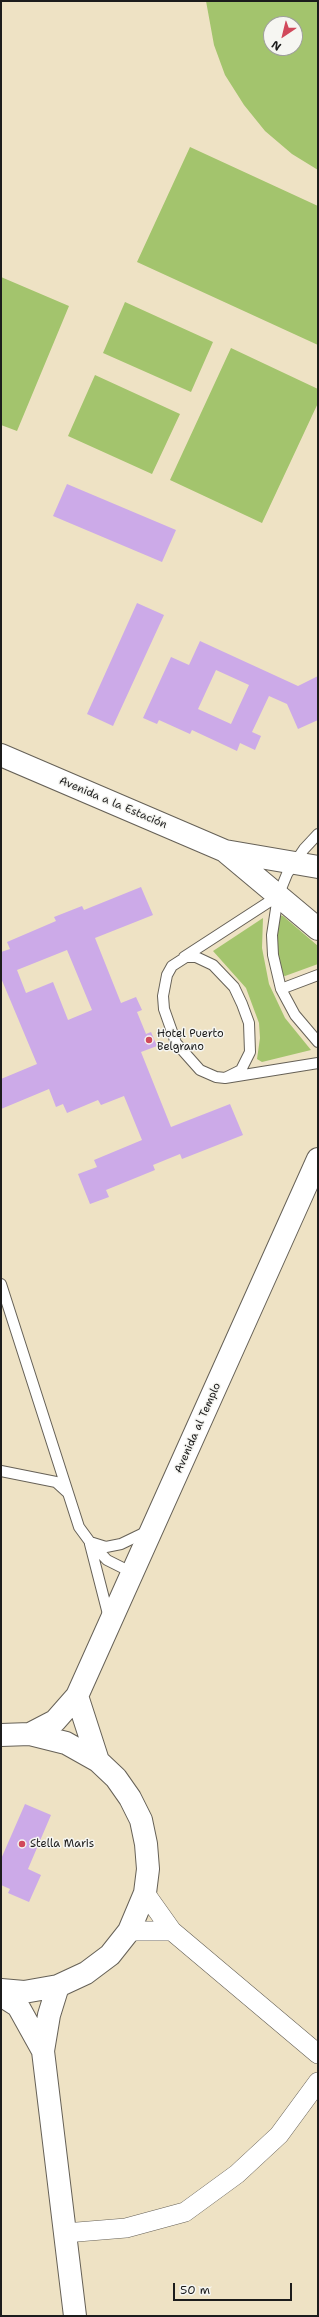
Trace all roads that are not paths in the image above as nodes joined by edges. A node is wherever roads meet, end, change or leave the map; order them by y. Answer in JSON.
{"nodes":[{"id":1,"x":1,"y":755,"type":"edge"},
{"id":2,"x":318,"y":834,"type":"edge"},
{"id":3,"x":225,"y":852,"type":"junction"},
{"id":4,"x":293,"y":863,"type":"junction"},
{"id":5,"x":318,"y":867,"type":"edge"},
{"id":6,"x":278,"y":896,"type":"junction"},
{"id":7,"x":318,"y":929,"type":"edge"},
{"id":8,"x":179,"y":960,"type":"junction"},
{"id":9,"x":318,"y":975,"type":"edge"},
{"id":10,"x":281,"y":989,"type":"junction"},
{"id":11,"x":318,"y":1042,"type":"edge"},
{"id":12,"x":318,"y":1063,"type":"edge"},
{"id":13,"x":226,"y":1078,"type":"junction"},
{"id":14,"x":318,"y":1159,"type":"edge"},
{"id":15,"x":1,"y":1284,"type":"edge"},
{"id":16,"x":1,"y":1471,"type":"edge"},
{"id":17,"x":68,"y":1493,"type":"junction"},
{"id":18,"x":152,"y":1529,"type":"junction"},
{"id":19,"x":90,"y":1542,"type":"junction"},
{"id":20,"x":133,"y":1573,"type":"junction"},
{"id":21,"x":110,"y":1624,"type":"junction"},
{"id":22,"x":77,"y":1696,"type":"junction"},
{"id":23,"x":30,"y":1734,"type":"junction"},
{"id":24,"x":1,"y":1735,"type":"edge"},
{"id":25,"x":98,"y":1761,"type":"junction"},
{"id":26,"x":145,"y":1893,"type":"junction"},
{"id":27,"x":129,"y":1931,"type":"junction"},
{"id":28,"x":172,"y":1931,"type":"junction"},
{"id":29,"x":58,"y":1986,"type":"junction"},
{"id":30,"x":1,"y":1990,"type":"edge"},
{"id":31,"x":1,"y":1995,"type":"edge"},
{"id":32,"x":43,"y":2051,"type":"junction"},
{"id":33,"x":318,"y":2054,"type":"edge"},
{"id":34,"x":318,"y":2082,"type":"edge"},
{"id":35,"x":65,"y":2233,"type":"junction"},
{"id":36,"x":75,"y":2316,"type":"edge"}],
"edges":[{"from":1,"to":3,"type":"street","name":"Avenida a la Estación"},
{"from":2,"to":4,"type":"lane"},
{"from":3,"to":4,"type":"street"},
{"from":3,"to":6,"type":"street"},
{"from":4,"to":5,"type":"street"},
{"from":4,"to":6,"type":"lane"},
{"from":6,"to":7,"type":"street"},
{"from":6,"to":8,"type":"lane"},
{"from":6,"to":10,"type":"lane"},
{"from":8,"to":13,"type":"lane"},
{"from":8,"to":13,"type":"lane"},
{"from":9,"to":10,"type":"lane"},
{"from":10,"to":11,"type":"lane"},
{"from":12,"to":13,"type":"lane"},
{"from":14,"to":18,"type":"street","name":"Avenida al Templo"},
{"from":15,"to":17,"type":"lane"},
{"from":16,"to":17,"type":"lane"},
{"from":17,"to":19,"type":"lane"},
{"from":18,"to":19,"type":"lane"},
{"from":18,"to":20,"type":"street","name":"Avenida al Templo"},
{"from":19,"to":20,"type":"lane"},
{"from":19,"to":21,"type":"lane"},
{"from":20,"to":21,"type":"street","name":"Avenida al Templo"},
{"from":21,"to":22,"type":"street","name":"Avenida al Templo"},
{"from":22,"to":23,"type":"street","name":"Avenida al Templo"},
{"from":22,"to":25,"type":"street"},
{"from":23,"to":24,"type":"street"},
{"from":23,"to":25,"type":"street"},
{"from":25,"to":26,"type":"street"},
{"from":26,"to":27,"type":"street"},
{"from":26,"to":28,"type":"street"},
{"from":27,"to":28,"type":"street"},
{"from":27,"to":29,"type":"street"},
{"from":28,"to":33,"type":"street"},
{"from":29,"to":30,"type":"street"},
{"from":29,"to":32,"type":"street"},
{"from":31,"to":32,"type":"street"},
{"from":32,"to":35,"type":"street"},
{"from":34,"to":35,"type":"street"},
{"from":35,"to":36,"type":"street"}]}
